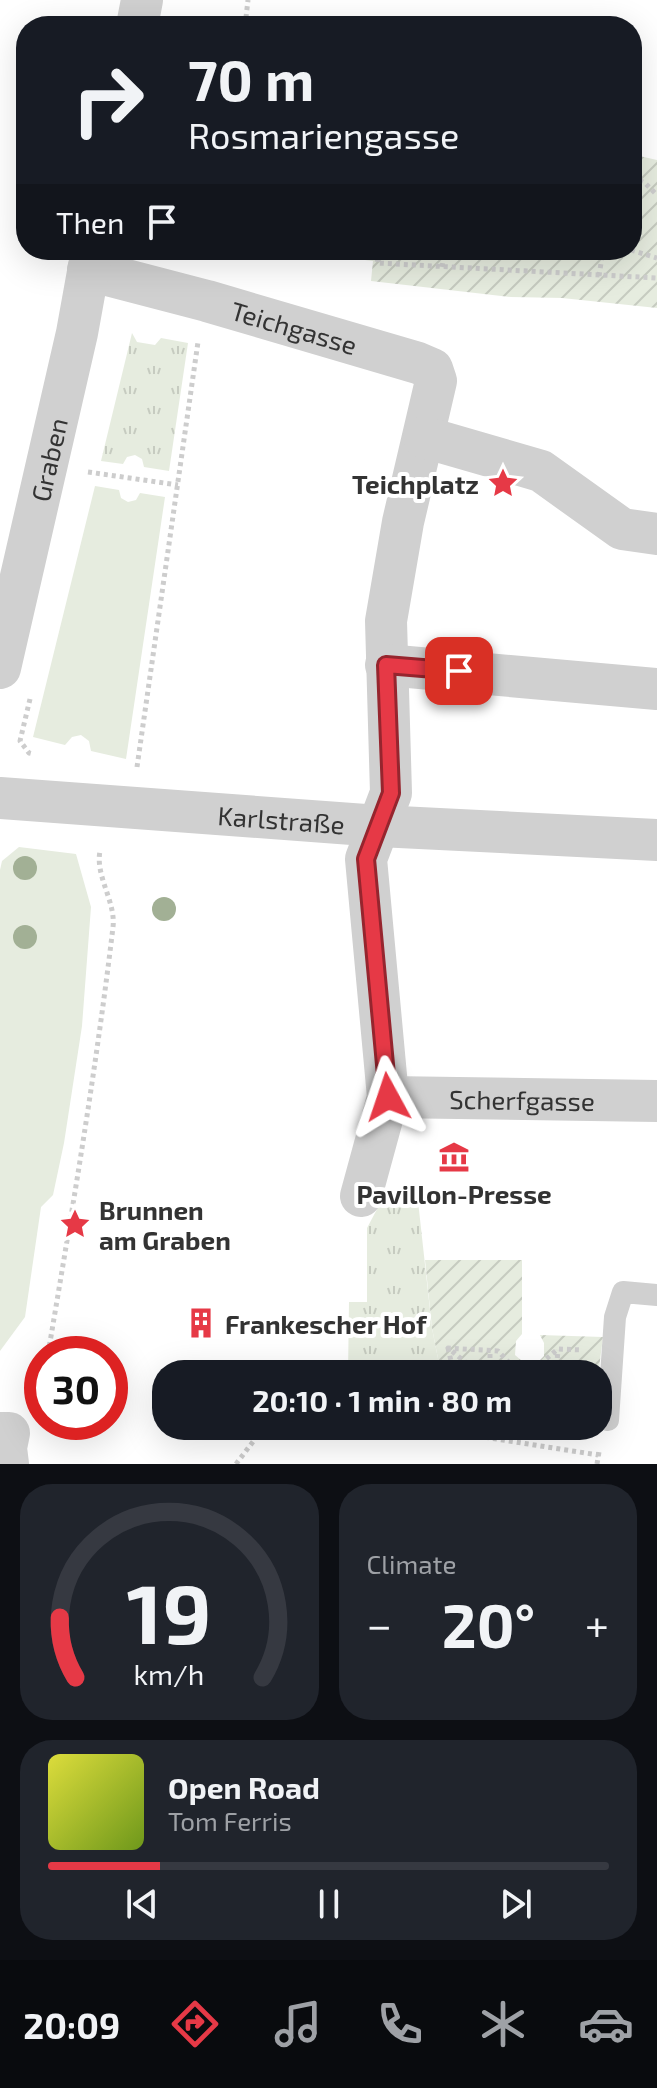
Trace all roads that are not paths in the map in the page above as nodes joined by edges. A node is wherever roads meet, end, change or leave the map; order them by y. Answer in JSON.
{"nodes":[{"id":1,"x":90,"y":260,"type":"edge"},
{"id":2,"x":424,"y":437,"type":"junction"},
{"id":3,"x":639,"y":532,"type":"edge"},
{"id":4,"x":386,"y":665,"type":"junction"},
{"id":5,"x":0,"y":668,"type":"edge"},
{"id":6,"x":657,"y":689,"type":"edge"},
{"id":7,"x":0,"y":798,"type":"edge"},
{"id":8,"x":379,"y":826,"type":"junction"},
{"id":9,"x":657,"y":840,"type":"edge"},
{"id":10,"x":380,"y":1101,"type":"junction"},
{"id":11,"x":657,"y":1101,"type":"edge"},
{"id":12,"x":361,"y":1196,"type":"dead end"},
{"id":13,"x":657,"y":1295,"type":"edge"},
{"id":14,"x":612,"y":1361,"type":"edge"},
{"id":15,"x":0,"y":1433,"type":"edge"},
{"id":16,"x":8,"y":1464,"type":"edge"}],
"edges":[{"from":1,"to":2,"type":"street","name":"Teichgasse"},
{"from":1,"to":5,"type":"street","name":"Graben"},
{"from":2,"to":3,"type":"street"},
{"from":2,"to":4,"type":"street","name":"Teichgasse"},
{"from":4,"to":6,"type":"street"},
{"from":4,"to":8,"type":"street","name":"Teichgasse"},
{"from":7,"to":8,"type":"street","name":"Karlstraße"},
{"from":8,"to":9,"type":"street","name":"Karlstraße"},
{"from":8,"to":10,"type":"street","name":"Teichgasse"},
{"from":10,"to":11,"type":"street","name":"Scherfgasse"},
{"from":10,"to":12,"type":"street"},
{"from":13,"to":14,"type":"lane"},
{"from":15,"to":16,"type":"street"}]}
